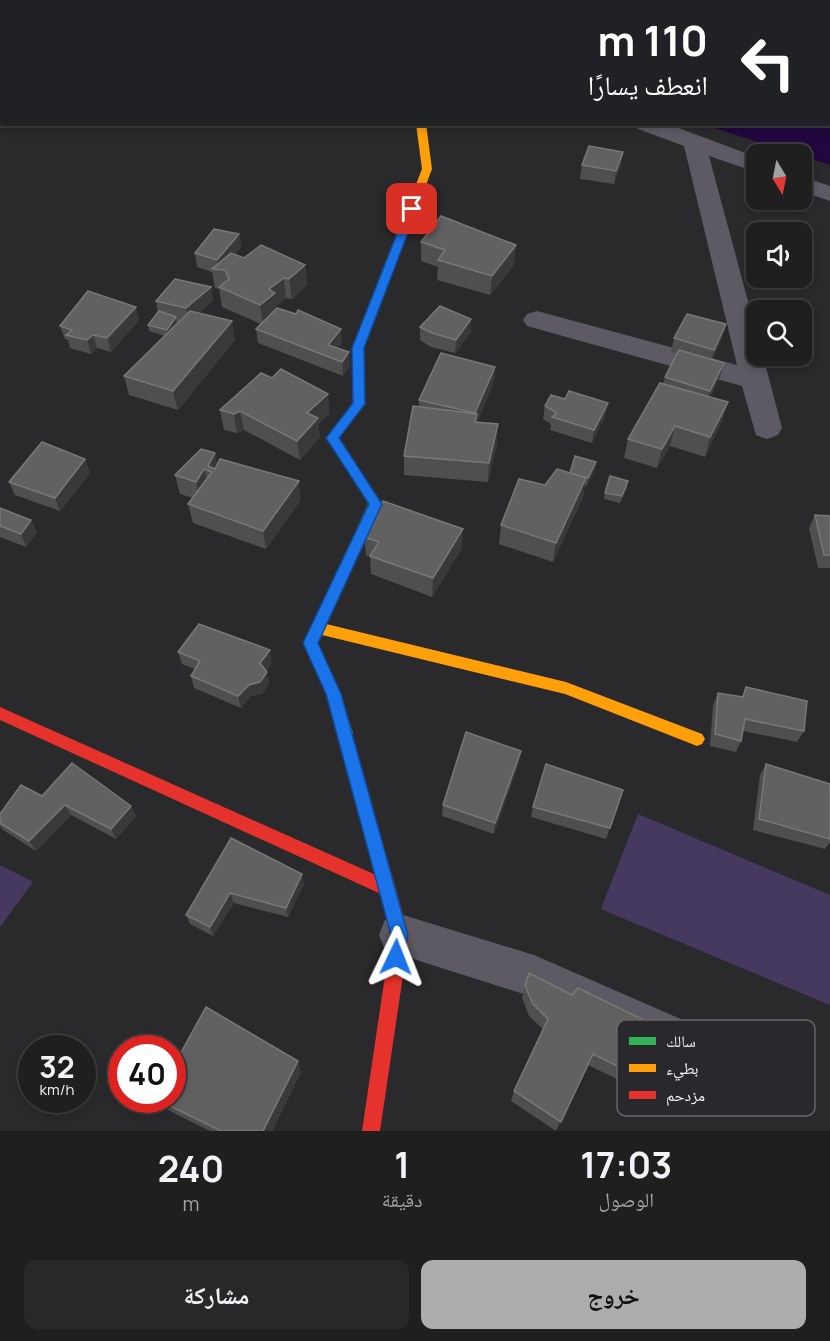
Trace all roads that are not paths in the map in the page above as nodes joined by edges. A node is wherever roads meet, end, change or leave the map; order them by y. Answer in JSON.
{"nodes":[{"id":1,"x":421,"y":126,"type":"edge"},
{"id":2,"x":652,"y":126,"type":"edge"},
{"id":3,"x":694,"y":141,"type":"junction"},
{"id":4,"x":746,"y":161,"type":"edge"},
{"id":5,"x":812,"y":187,"type":"edge"},
{"id":6,"x":830,"y":194,"type":"edge"},
{"id":7,"x":537,"y":320,"type":"dead end"},
{"id":8,"x":755,"y":380,"type":"junction"},
{"id":9,"x":767,"y":428,"type":"dead end"},
{"id":10,"x":318,"y":628,"type":"junction"},
{"id":11,"x":0,"y":713,"type":"edge"},
{"id":12,"x":697,"y":739,"type":"dead end"},
{"id":13,"x":387,"y":889,"type":"junction"},
{"id":14,"x":399,"y":935,"type":"junction"},
{"id":15,"x":632,"y":1020,"type":"edge"},
{"id":16,"x":371,"y":1131,"type":"edge"}],
"edges":[{"from":1,"to":10,"type":"street"},
{"from":2,"to":3,"type":"street"},
{"from":3,"to":4,"type":"street"},
{"from":3,"to":8,"type":"street"},
{"from":5,"to":6,"type":"street"},
{"from":7,"to":8,"type":"street"},
{"from":8,"to":9,"type":"street"},
{"from":10,"to":12,"type":"street"},
{"from":10,"to":13,"type":"street"},
{"from":11,"to":13,"type":"street"},
{"from":13,"to":14,"type":"street"},
{"from":14,"to":15,"type":"street"},
{"from":14,"to":16,"type":"street"}]}
